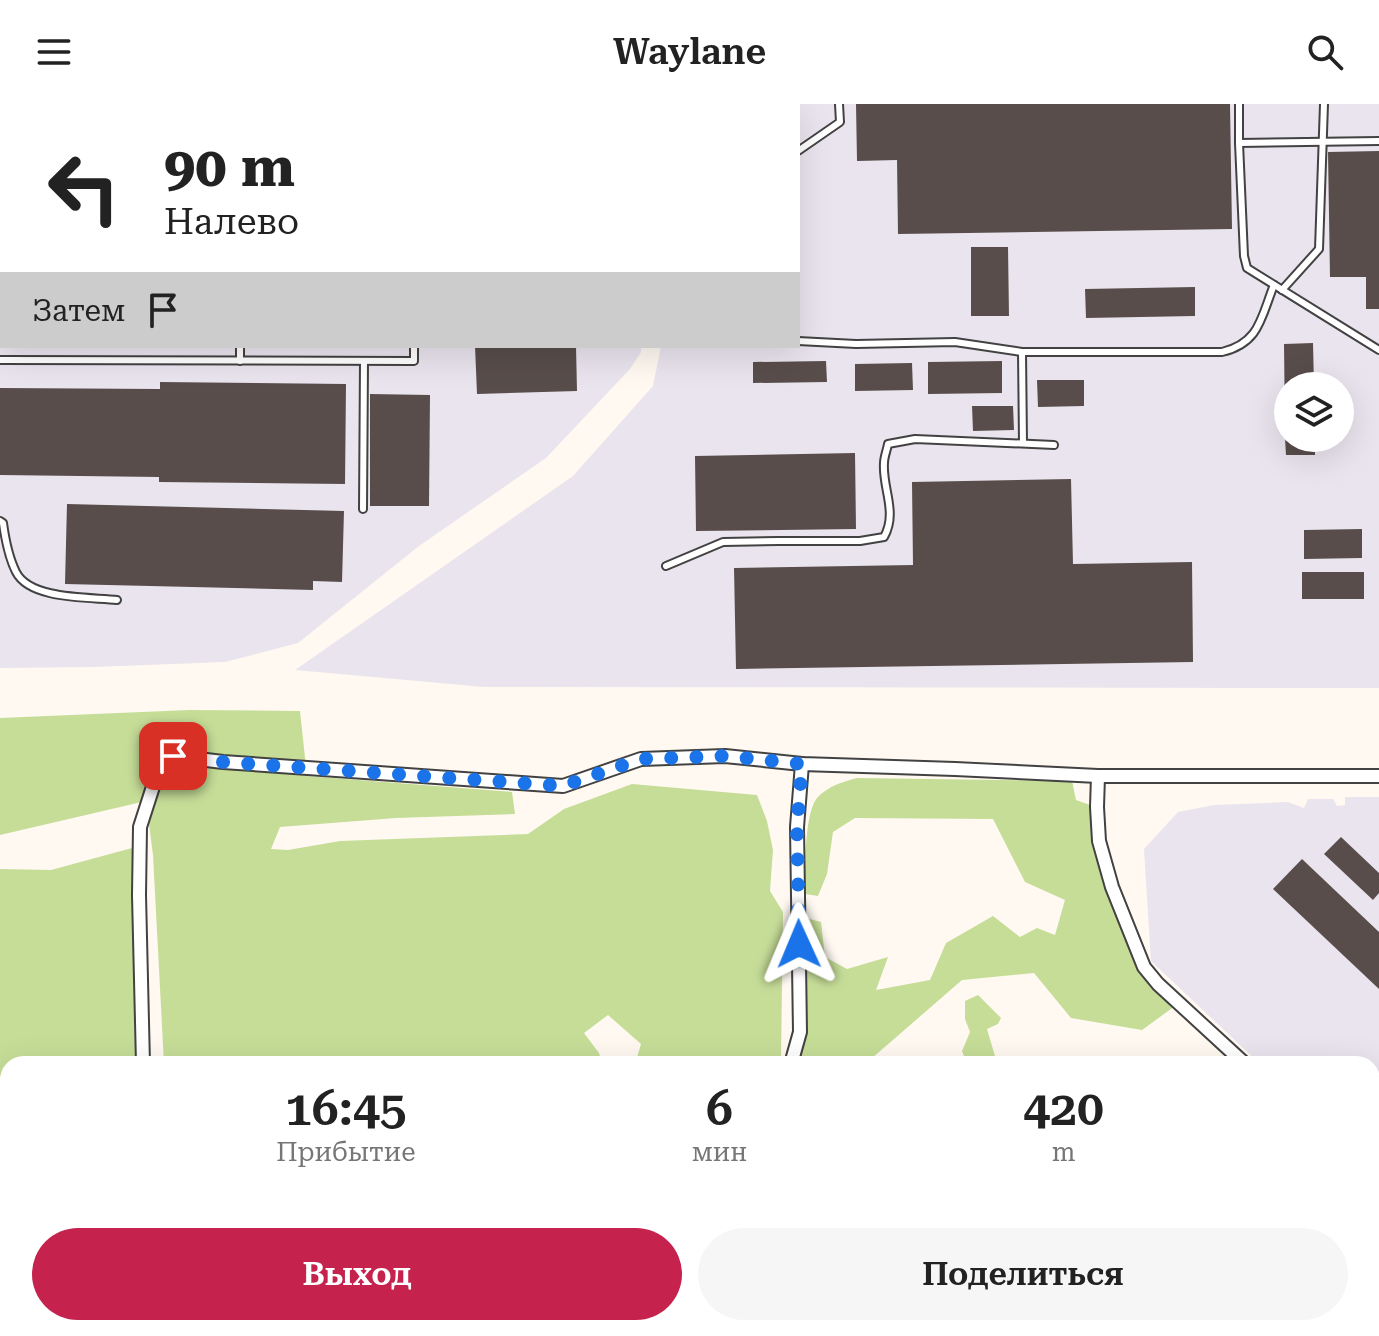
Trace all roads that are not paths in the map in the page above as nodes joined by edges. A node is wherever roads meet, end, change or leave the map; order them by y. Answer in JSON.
{"nodes":[{"id":1,"x":839,"y":104,"type":"edge"},
{"id":2,"x":1239,"y":104,"type":"edge"},
{"id":3,"x":1324,"y":104,"type":"edge"},
{"id":4,"x":1323,"y":141,"type":"junction"},
{"id":5,"x":1379,"y":141,"type":"edge"},
{"id":6,"x":1239,"y":143,"type":"junction"},
{"id":7,"x":800,"y":150,"type":"edge"},
{"id":8,"x":1274,"y":285,"type":"junction"},
{"id":9,"x":1282,"y":290,"type":"junction"},
{"id":10,"x":800,"y":341,"type":"edge"},
{"id":11,"x":240,"y":348,"type":"edge"},
{"id":12,"x":414,"y":348,"type":"edge"},
{"id":13,"x":1379,"y":350,"type":"edge"},
{"id":14,"x":1022,"y":352,"type":"junction"},
{"id":15,"x":0,"y":360,"type":"edge"},
{"id":16,"x":240,"y":361,"type":"junction"},
{"id":17,"x":364,"y":361,"type":"junction"},
{"id":18,"x":1023,"y":443,"type":"junction"},
{"id":19,"x":1054,"y":445,"type":"dead end"},
{"id":20,"x":363,"y":509,"type":"dead end"},
{"id":21,"x":0,"y":521,"type":"edge"},
{"id":22,"x":666,"y":566,"type":"dead end"},
{"id":23,"x":117,"y":600,"type":"dead end"},
{"id":24,"x":802,"y":764,"type":"junction"},
{"id":25,"x":1098,"y":776,"type":"junction"},
{"id":26,"x":1379,"y":776,"type":"edge"},
{"id":27,"x":143,"y":1056,"type":"edge"},
{"id":28,"x":793,"y":1056,"type":"edge"},
{"id":29,"x":1236,"y":1056,"type":"edge"}],
"edges":[{"from":1,"to":7,"type":"lane"},
{"from":2,"to":6,"type":"lane"},
{"from":3,"to":4,"type":"lane"},
{"from":4,"to":5,"type":"lane"},
{"from":4,"to":6,"type":"lane"},
{"from":4,"to":9,"type":"lane"},
{"from":6,"to":8,"type":"lane"},
{"from":8,"to":9,"type":"lane"},
{"from":8,"to":14,"type":"lane"},
{"from":9,"to":13,"type":"lane"},
{"from":10,"to":14,"type":"lane"},
{"from":11,"to":16,"type":"lane"},
{"from":12,"to":17,"type":"lane"},
{"from":14,"to":18,"type":"lane"},
{"from":15,"to":16,"type":"lane"},
{"from":16,"to":17,"type":"lane"},
{"from":17,"to":20,"type":"lane"},
{"from":18,"to":19,"type":"lane"},
{"from":18,"to":22,"type":"lane"},
{"from":21,"to":23,"type":"lane"},
{"from":24,"to":25,"type":"street"},
{"from":24,"to":27,"type":"street"},
{"from":24,"to":28,"type":"street"},
{"from":25,"to":26,"type":"street"},
{"from":25,"to":29,"type":"street"}]}
